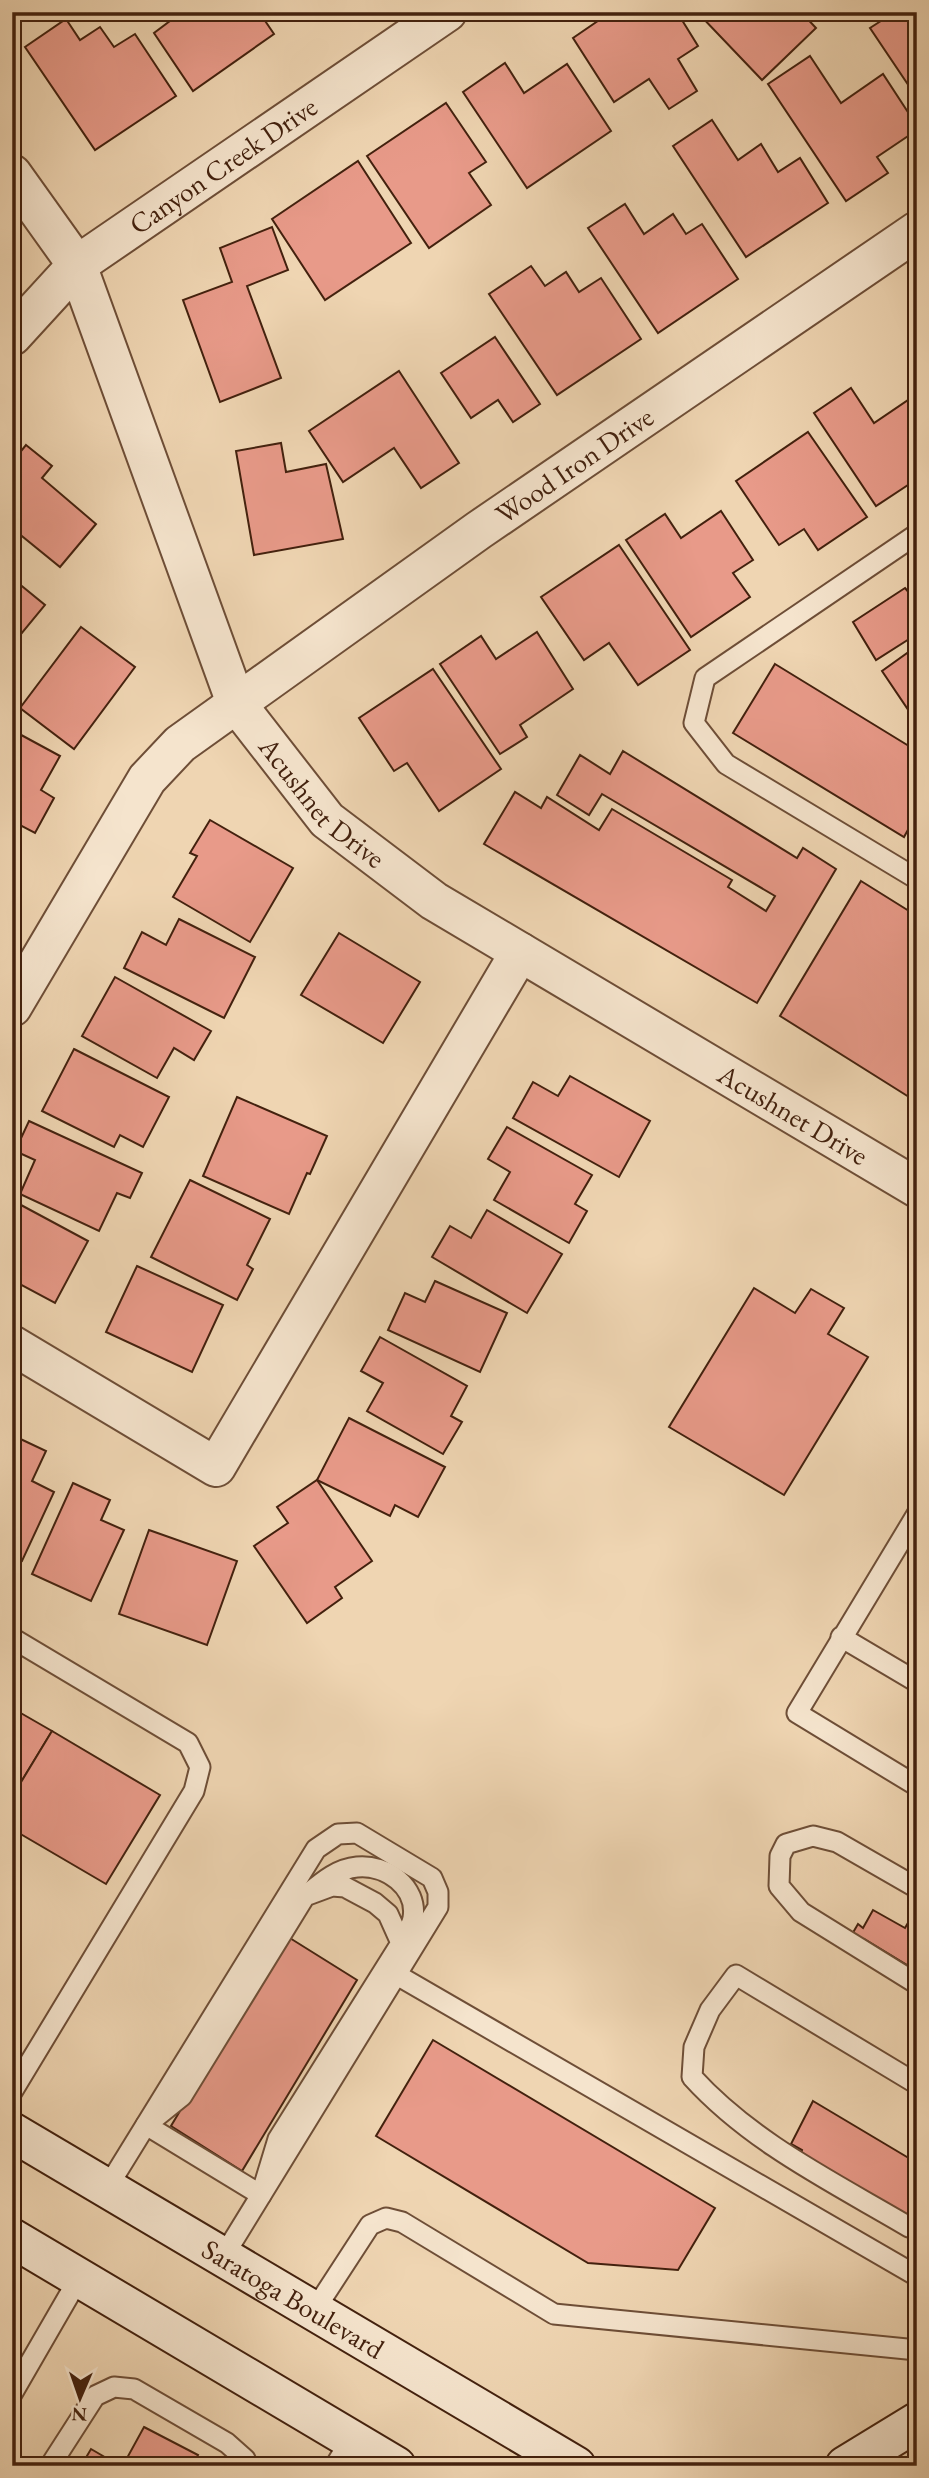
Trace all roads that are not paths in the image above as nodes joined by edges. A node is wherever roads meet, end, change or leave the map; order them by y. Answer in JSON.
{"nodes":[{"id":1,"x":447,"y":12,"type":"edge"},
{"id":2,"x":12,"y":174,"type":"edge"},
{"id":3,"x":917,"y":231,"type":"edge"},
{"id":4,"x":77,"y":265,"type":"junction"},
{"id":5,"x":12,"y":336,"type":"edge"},
{"id":6,"x":917,"y":534,"type":"edge"},
{"id":7,"x":236,"y":703,"type":"junction"},
{"id":8,"x":917,"y":879,"type":"edge"},
{"id":9,"x":520,"y":952,"type":"junction"},
{"id":10,"x":12,"y":1007,"type":"edge"},
{"id":11,"x":917,"y":1188,"type":"edge"},
{"id":12,"x":12,"y":1345,"type":"edge"},
{"id":13,"x":917,"y":1514,"type":"edge"},
{"id":14,"x":841,"y":1637,"type":"junction"},
{"id":15,"x":12,"y":1638,"type":"edge"},
{"id":16,"x":917,"y":1682,"type":"edge"},
{"id":17,"x":917,"y":1786,"type":"edge"},
{"id":18,"x":917,"y":1888,"type":"edge"},
{"id":19,"x":305,"y":1896,"type":"junction"},
{"id":20,"x":401,"y":1943,"type":"junction"},
{"id":21,"x":397,"y":1975,"type":"junction"},
{"id":22,"x":917,"y":1984,"type":"edge"},
{"id":23,"x":917,"y":2084,"type":"edge"},
{"id":24,"x":12,"y":2092,"type":"edge"},
{"id":25,"x":145,"y":2125,"type":"junction"},
{"id":26,"x":12,"y":2133,"type":"edge"},
{"id":27,"x":107,"y":2188,"type":"junction"},
{"id":28,"x":261,"y":2195,"type":"junction"},
{"id":29,"x":917,"y":2229,"type":"edge"},
{"id":30,"x":12,"y":2238,"type":"edge"},
{"id":31,"x":223,"y":2258,"type":"junction"},
{"id":32,"x":917,"y":2276,"type":"edge"},
{"id":33,"x":79,"y":2278,"type":"junction"},
{"id":34,"x":314,"y":2311,"type":"junction"},
{"id":35,"x":917,"y":2350,"type":"edge"},
{"id":36,"x":12,"y":2394,"type":"edge"},
{"id":37,"x":917,"y":2422,"type":"edge"},
{"id":38,"x":344,"y":2452,"type":"edge"},
{"id":39,"x":50,"y":2466,"type":"edge"},
{"id":40,"x":248,"y":2466,"type":"edge"},
{"id":41,"x":396,"y":2466,"type":"edge"},
{"id":42,"x":576,"y":2466,"type":"edge"},
{"id":43,"x":845,"y":2466,"type":"edge"}],
"edges":[{"from":1,"to":4,"type":"street","name":"Canyon Creek Drive"},
{"from":2,"to":4,"type":"street","name":"Acushnet Drive"},
{"from":3,"to":7,"type":"street","name":"Wood Iron Drive"},
{"from":4,"to":5,"type":"street","name":"Canyon Creek Drive"},
{"from":4,"to":7,"type":"street","name":"Acushnet Drive"},
{"from":6,"to":8,"type":"lane"},
{"from":7,"to":9,"type":"street","name":"Acushnet Drive"},
{"from":7,"to":10,"type":"street","name":"Wood Iron Drive"},
{"from":9,"to":11,"type":"street","name":"Acushnet Drive"},
{"from":9,"to":12,"type":"street"},
{"from":13,"to":14,"type":"lane"},
{"from":14,"to":16,"type":"lane"},
{"from":14,"to":17,"type":"lane"},
{"from":15,"to":24,"type":"lane"},
{"from":18,"to":22,"type":"lane"},
{"from":19,"to":20,"type":"lane"},
{"from":19,"to":20,"type":"lane"},
{"from":19,"to":25,"type":"lane"},
{"from":20,"to":28,"type":"lane"},
{"from":21,"to":25,"type":"lane"},
{"from":21,"to":28,"type":"lane"},
{"from":21,"to":32,"type":"lane"},
{"from":23,"to":29,"type":"lane"},
{"from":25,"to":27,"type":"lane"},
{"from":25,"to":28,"type":"lane"},
{"from":26,"to":27,"type":"street","name":"Saratoga Boulevard"},
{"from":27,"to":31,"type":"street","name":"Saratoga Boulevard"},
{"from":28,"to":31,"type":"lane"},
{"from":30,"to":33,"type":"street"},
{"from":31,"to":34,"type":"street","name":"Saratoga Boulevard"},
{"from":33,"to":36,"type":"lane"},
{"from":33,"to":38,"type":"street"},
{"from":34,"to":35,"type":"lane"},
{"from":34,"to":42,"type":"street","name":"Saratoga Boulevard"},
{"from":37,"to":43,"type":"street"},
{"from":38,"to":41,"type":"street"},
{"from":39,"to":40,"type":"lane"}]}
